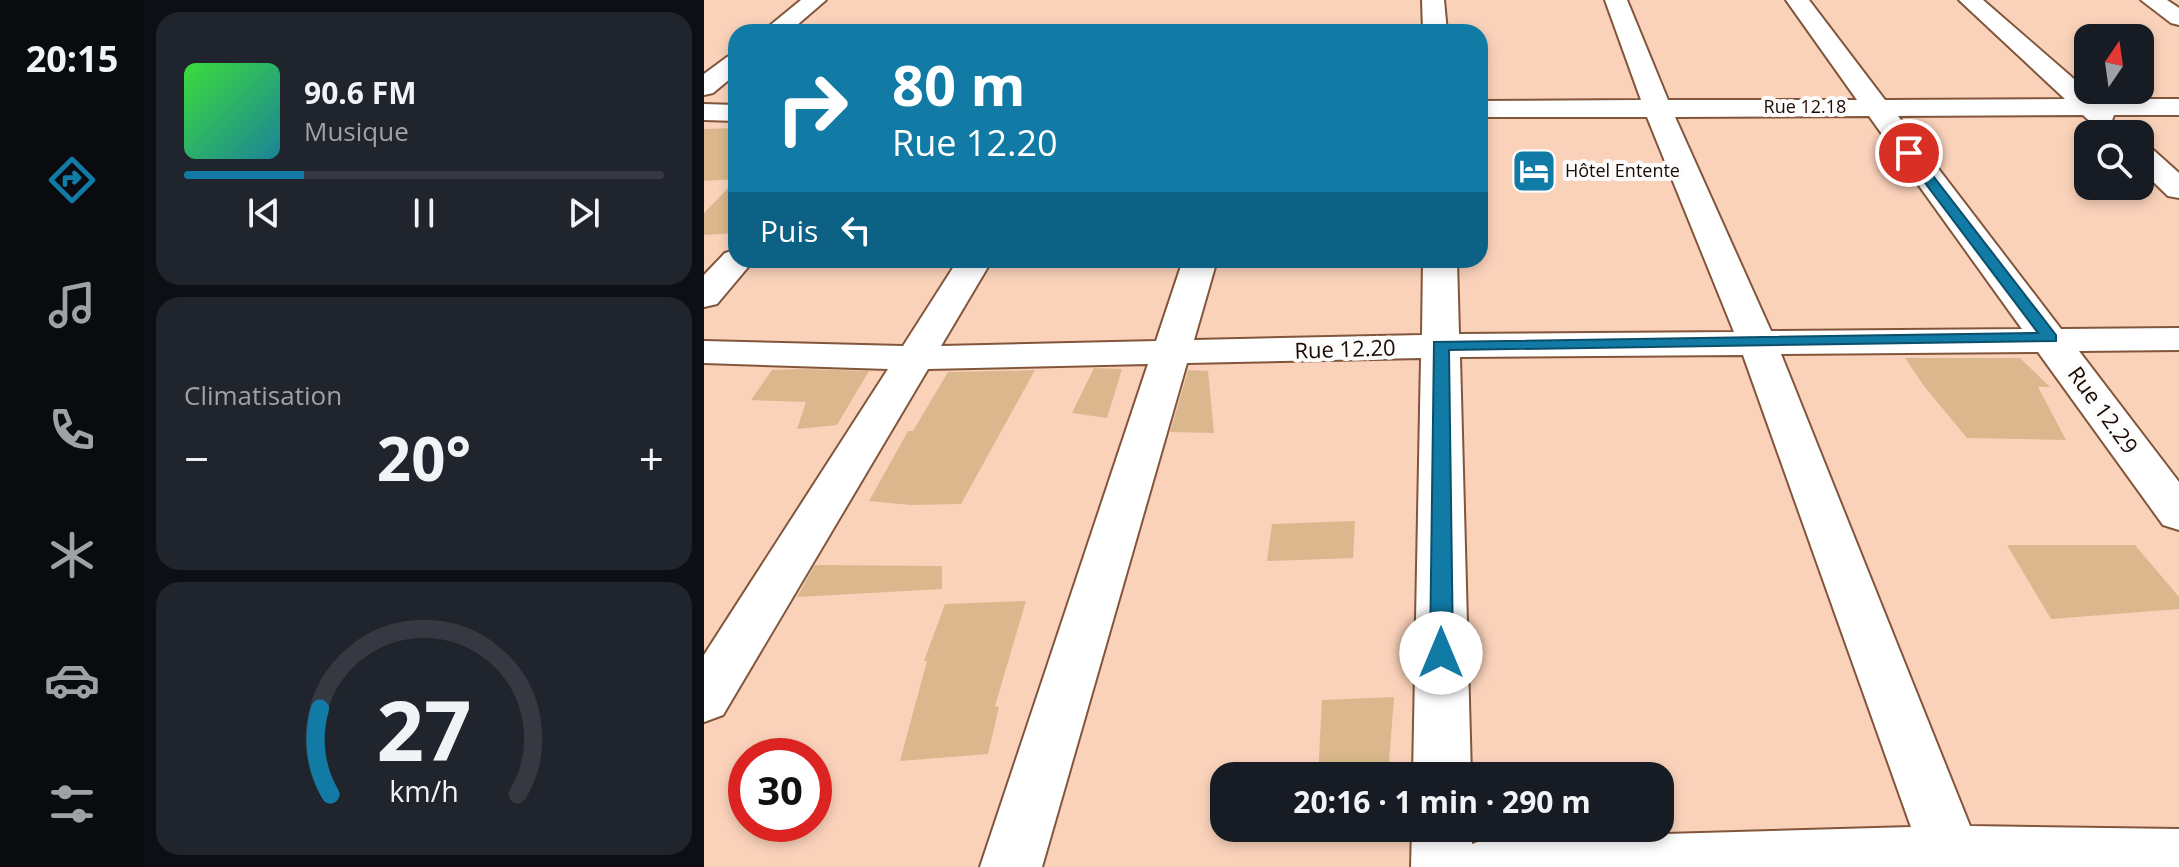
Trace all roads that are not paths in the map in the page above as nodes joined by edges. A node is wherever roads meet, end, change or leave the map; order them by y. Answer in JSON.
{"nodes":[{"id":1,"x":815,"y":0,"type":"edge"},
{"id":2,"x":1433,"y":0,"type":"edge"},
{"id":3,"x":1616,"y":0,"type":"edge"},
{"id":4,"x":1797,"y":0,"type":"edge"},
{"id":5,"x":1970,"y":0,"type":"edge"},
{"id":6,"x":2152,"y":0,"type":"edge"},
{"id":7,"x":2179,"y":18,"type":"edge"},
{"id":8,"x":784,"y":24,"type":"edge"},
{"id":9,"x":1434,"y":24,"type":"edge"},
{"id":10,"x":728,"y":68,"type":"edge"},
{"id":11,"x":704,"y":87,"type":"edge"},
{"id":12,"x":1874,"y":107,"type":"junction"},
{"id":13,"x":2179,"y":107,"type":"edge"},
{"id":14,"x":1657,"y":108,"type":"junction"},
{"id":15,"x":2092,"y":108,"type":"junction"},
{"id":16,"x":1488,"y":109,"type":"edge"},
{"id":17,"x":704,"y":112,"type":"edge"},
{"id":18,"x":728,"y":113,"type":"edge"},
{"id":19,"x":2105,"y":120,"type":"edge"},
{"id":20,"x":2154,"y":166,"type":"edge"},
{"id":21,"x":2179,"y":189,"type":"edge"},
{"id":22,"x":730,"y":268,"type":"edge"},
{"id":23,"x":970,"y":268,"type":"edge"},
{"id":24,"x":1197,"y":268,"type":"edge"},
{"id":25,"x":1440,"y":268,"type":"edge"},
{"id":26,"x":704,"y":296,"type":"edge"},
{"id":27,"x":2050,"y":338,"type":"junction"},
{"id":28,"x":2179,"y":339,"type":"edge"},
{"id":29,"x":1758,"y":344,"type":"junction"},
{"id":30,"x":1440,"y":346,"type":"junction"},
{"id":31,"x":704,"y":352,"type":"edge"},
{"id":32,"x":1170,"y":354,"type":"junction"},
{"id":33,"x":915,"y":358,"type":"junction"},
{"id":34,"x":2179,"y":514,"type":"edge"},
{"id":35,"x":704,"y":700,"type":"edge"},
{"id":36,"x":1442,"y":762,"type":"edge"},
{"id":37,"x":1442,"y":842,"type":"edge"},
{"id":38,"x":1951,"y":854,"type":"junction"},
{"id":39,"x":2179,"y":857,"type":"edge"},
{"id":40,"x":1011,"y":867,"type":"edge"},
{"id":41,"x":1442,"y":867,"type":"edge"},
{"id":42,"x":1486,"y":867,"type":"edge"}],
"edges":[{"from":1,"to":8,"type":"street"},
{"from":2,"to":9,"type":"street"},
{"from":3,"to":14,"type":"street"},
{"from":4,"to":12,"type":"street","name":"Rue 12.29"},
{"from":5,"to":15,"type":"street"},
{"from":6,"to":7,"type":"street"},
{"from":10,"to":11,"type":"street"},
{"from":12,"to":14,"type":"street","name":"Rue 12.18"},
{"from":12,"to":15,"type":"street","name":"Rue 12.18"},
{"from":12,"to":27,"type":"street","name":"Rue 12.29"},
{"from":13,"to":15,"type":"street","name":"Rue 12.18"},
{"from":14,"to":16,"type":"street","name":"Rue 12.18"},
{"from":14,"to":29,"type":"street"},
{"from":15,"to":19,"type":"street"},
{"from":17,"to":18,"type":"street"},
{"from":20,"to":21,"type":"street"},
{"from":22,"to":26,"type":"street"},
{"from":23,"to":33,"type":"street"},
{"from":24,"to":32,"type":"street"},
{"from":25,"to":30,"type":"street"},
{"from":27,"to":28,"type":"street","name":"Rue 12.20"},
{"from":27,"to":29,"type":"street","name":"Rue 12.20"},
{"from":27,"to":34,"type":"street","name":"Rue 12.29"},
{"from":29,"to":30,"type":"street","name":"Rue 12.20"},
{"from":29,"to":38,"type":"street"},
{"from":30,"to":32,"type":"street","name":"Rue 12.20"},
{"from":30,"to":36,"type":"street"},
{"from":31,"to":33,"type":"street","name":"Rue 12.20"},
{"from":32,"to":33,"type":"street","name":"Rue 12.20"},
{"from":32,"to":40,"type":"street"},
{"from":33,"to":35,"type":"street"},
{"from":37,"to":41,"type":"street"},
{"from":38,"to":39,"type":"street"},
{"from":38,"to":42,"type":"street"}]}
